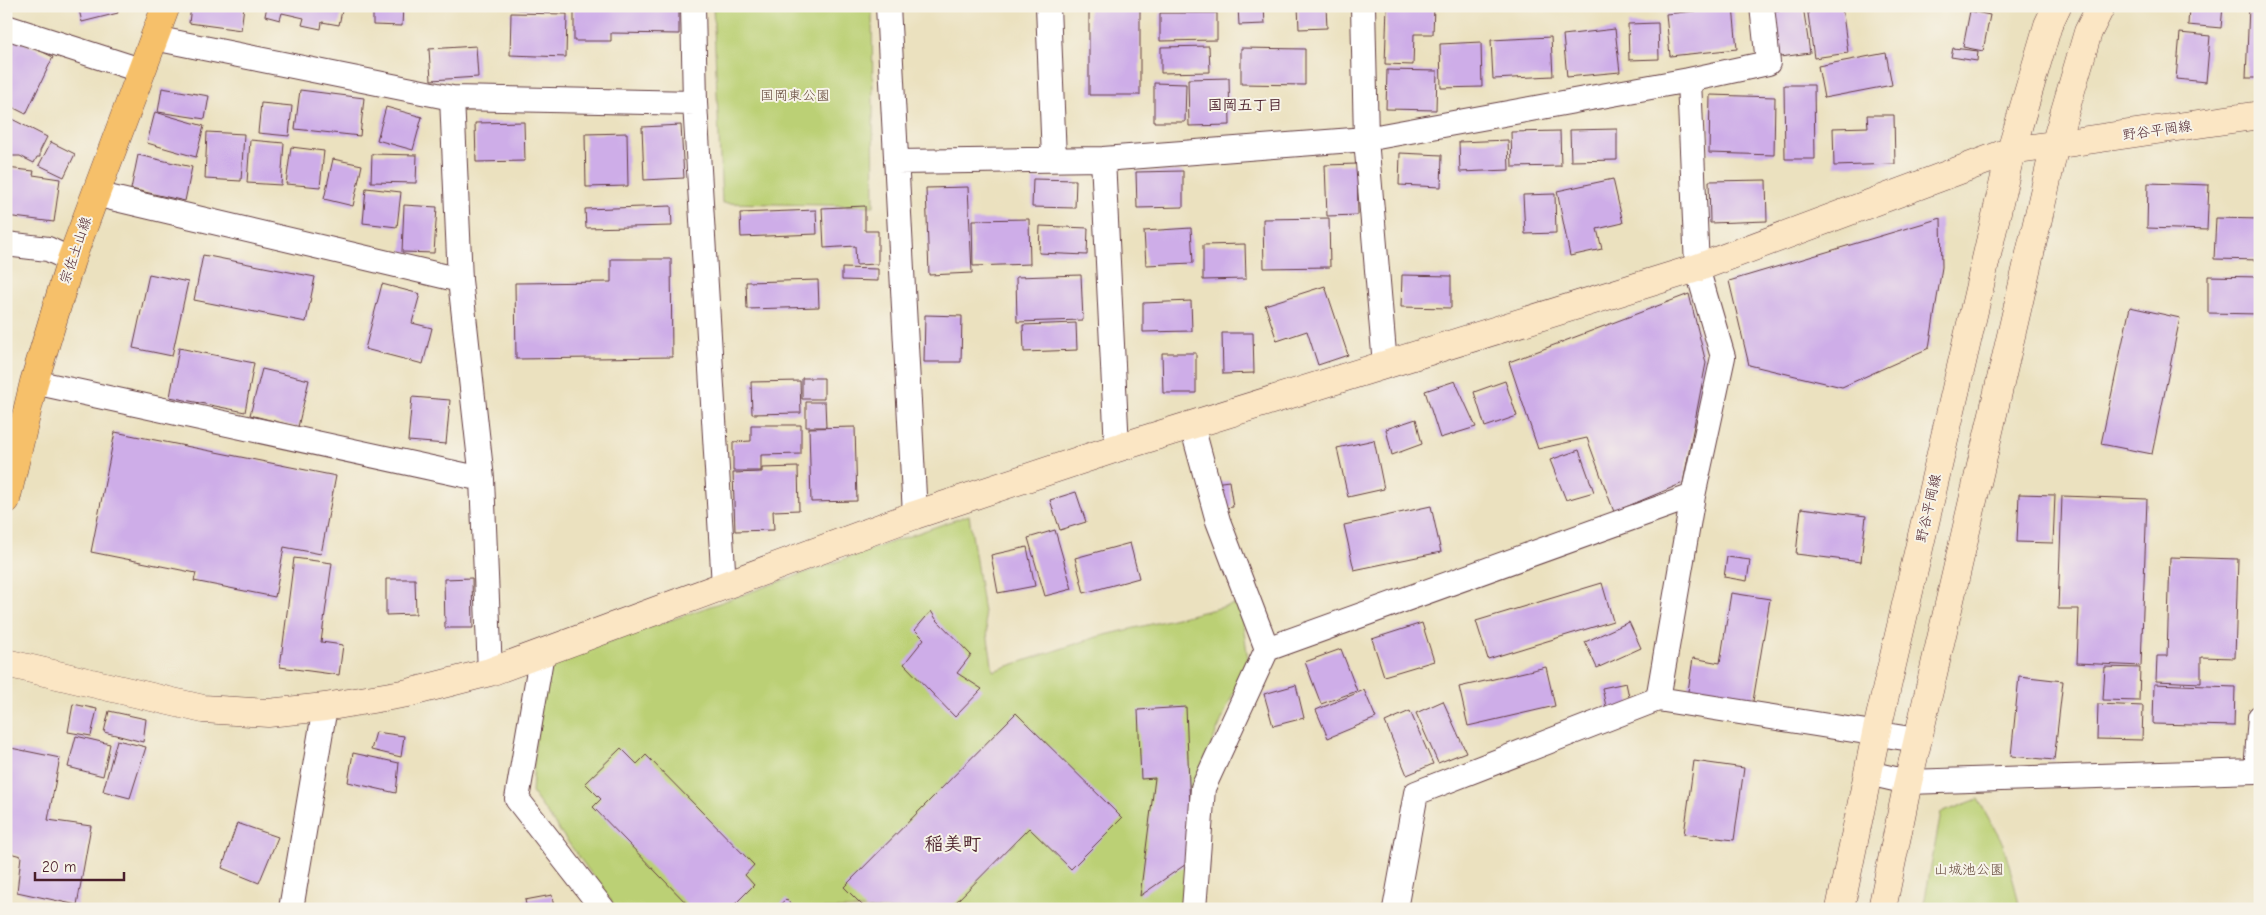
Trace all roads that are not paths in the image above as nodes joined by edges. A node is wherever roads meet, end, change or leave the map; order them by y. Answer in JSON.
{"nodes":[{"id":1,"x":166,"y":6,"type":"edge"},
{"id":2,"x":693,"y":6,"type":"edge"},
{"id":3,"x":888,"y":6,"type":"edge"},
{"id":4,"x":1048,"y":6,"type":"edge"},
{"id":5,"x":1363,"y":6,"type":"edge"},
{"id":6,"x":1762,"y":6,"type":"edge"},
{"id":7,"x":2056,"y":6,"type":"edge"},
{"id":8,"x":2101,"y":6,"type":"edge"},
{"id":9,"x":6,"y":27,"type":"edge"},
{"id":10,"x":154,"y":38,"type":"junction"},
{"id":11,"x":143,"y":71,"type":"junction"},
{"id":12,"x":1689,"y":80,"type":"junction"},
{"id":13,"x":452,"y":98,"type":"junction"},
{"id":14,"x":695,"y":103,"type":"junction"},
{"id":15,"x":2260,"y":115,"type":"edge"},
{"id":16,"x":1366,"y":139,"type":"junction"},
{"id":17,"x":2055,"y":145,"type":"junction"},
{"id":18,"x":2011,"y":151,"type":"junction"},
{"id":19,"x":1103,"y":158,"type":"junction"},
{"id":20,"x":1054,"y":160,"type":"junction"},
{"id":21,"x":896,"y":162,"type":"junction"},
{"id":22,"x":95,"y":194,"type":"junction"},
{"id":23,"x":6,"y":244,"type":"edge"},
{"id":24,"x":71,"y":260,"type":"junction"},
{"id":25,"x":1697,"y":268,"type":"junction"},
{"id":26,"x":460,"y":280,"type":"junction"},
{"id":27,"x":1385,"y":365,"type":"junction"},
{"id":28,"x":34,"y":382,"type":"junction"},
{"id":29,"x":1192,"y":426,"type":"junction"},
{"id":30,"x":1118,"y":448,"type":"junction"},
{"id":31,"x":482,"y":479,"type":"junction"},
{"id":32,"x":1693,"y":496,"type":"junction"},
{"id":33,"x":6,"y":500,"type":"edge"},
{"id":34,"x":915,"y":515,"type":"junction"},
{"id":35,"x":724,"y":586,"type":"junction"},
{"id":36,"x":1266,"y":649,"type":"junction"},
{"id":37,"x":542,"y":653,"type":"junction"},
{"id":38,"x":6,"y":663,"type":"edge"},
{"id":39,"x":490,"y":672,"type":"junction"},
{"id":40,"x":1658,"y":700,"type":"junction"},
{"id":41,"x":325,"y":707,"type":"junction"},
{"id":42,"x":2260,"y":717,"type":"edge"},
{"id":43,"x":1876,"y":734,"type":"junction"},
{"id":44,"x":1917,"y":740,"type":"junction"},
{"id":45,"x":1868,"y":773,"type":"junction"},
{"id":46,"x":1908,"y":782,"type":"junction"},
{"id":47,"x":291,"y":909,"type":"edge"},
{"id":48,"x":603,"y":909,"type":"edge"},
{"id":49,"x":1194,"y":909,"type":"edge"},
{"id":50,"x":1395,"y":909,"type":"edge"},
{"id":51,"x":1840,"y":909,"type":"edge"},
{"id":52,"x":1882,"y":909,"type":"edge"}],
"edges":[{"from":1,"to":10,"type":"main road","name":"宗佐土山線"},
{"from":2,"to":14,"type":"street"},
{"from":3,"to":21,"type":"street"},
{"from":4,"to":20,"type":"street"},
{"from":5,"to":16,"type":"street"},
{"from":6,"to":12,"type":"street"},
{"from":7,"to":18,"type":"street"},
{"from":8,"to":17,"type":"street"},
{"from":9,"to":11,"type":"street"},
{"from":10,"to":11,"type":"main road","name":"宗佐土山線"},
{"from":10,"to":13,"type":"street"},
{"from":11,"to":22,"type":"main road","name":"宗佐土山線"},
{"from":12,"to":16,"type":"street"},
{"from":12,"to":25,"type":"street"},
{"from":13,"to":14,"type":"street"},
{"from":13,"to":26,"type":"street"},
{"from":14,"to":35,"type":"street"},
{"from":15,"to":17,"type":"street","name":"野谷平岡線"},
{"from":16,"to":19,"type":"street"},
{"from":16,"to":27,"type":"street"},
{"from":17,"to":18,"type":"street","name":"野谷平岡線"},
{"from":17,"to":44,"type":"street"},
{"from":18,"to":25,"type":"street"},
{"from":18,"to":43,"type":"street","name":"野谷平岡線"},
{"from":19,"to":20,"type":"street"},
{"from":19,"to":30,"type":"street"},
{"from":20,"to":21,"type":"street"},
{"from":21,"to":34,"type":"street"},
{"from":22,"to":24,"type":"main road","name":"宗佐土山線"},
{"from":22,"to":26,"type":"street"},
{"from":23,"to":24,"type":"street"},
{"from":24,"to":28,"type":"main road","name":"宗佐土山線"},
{"from":25,"to":27,"type":"street"},
{"from":25,"to":32,"type":"street"},
{"from":26,"to":31,"type":"street"},
{"from":27,"to":29,"type":"street"},
{"from":28,"to":31,"type":"street"},
{"from":28,"to":33,"type":"main road","name":"宗佐土山線"},
{"from":29,"to":30,"type":"street"},
{"from":29,"to":36,"type":"street"},
{"from":30,"to":34,"type":"street"},
{"from":31,"to":39,"type":"street"},
{"from":32,"to":36,"type":"street"},
{"from":32,"to":40,"type":"street"},
{"from":34,"to":35,"type":"street"},
{"from":35,"to":37,"type":"street"},
{"from":36,"to":49,"type":"street"},
{"from":37,"to":39,"type":"street"},
{"from":37,"to":48,"type":"street"},
{"from":38,"to":41,"type":"street"},
{"from":39,"to":41,"type":"street"},
{"from":40,"to":43,"type":"street"},
{"from":40,"to":50,"type":"street"},
{"from":41,"to":47,"type":"street"},
{"from":42,"to":46,"type":"street"},
{"from":43,"to":44,"type":"street"},
{"from":43,"to":45,"type":"street","name":"野谷平岡線"},
{"from":44,"to":46,"type":"street"},
{"from":45,"to":46,"type":"street"},
{"from":45,"to":51,"type":"street","name":"野谷平岡線"},
{"from":46,"to":52,"type":"street"}]}
